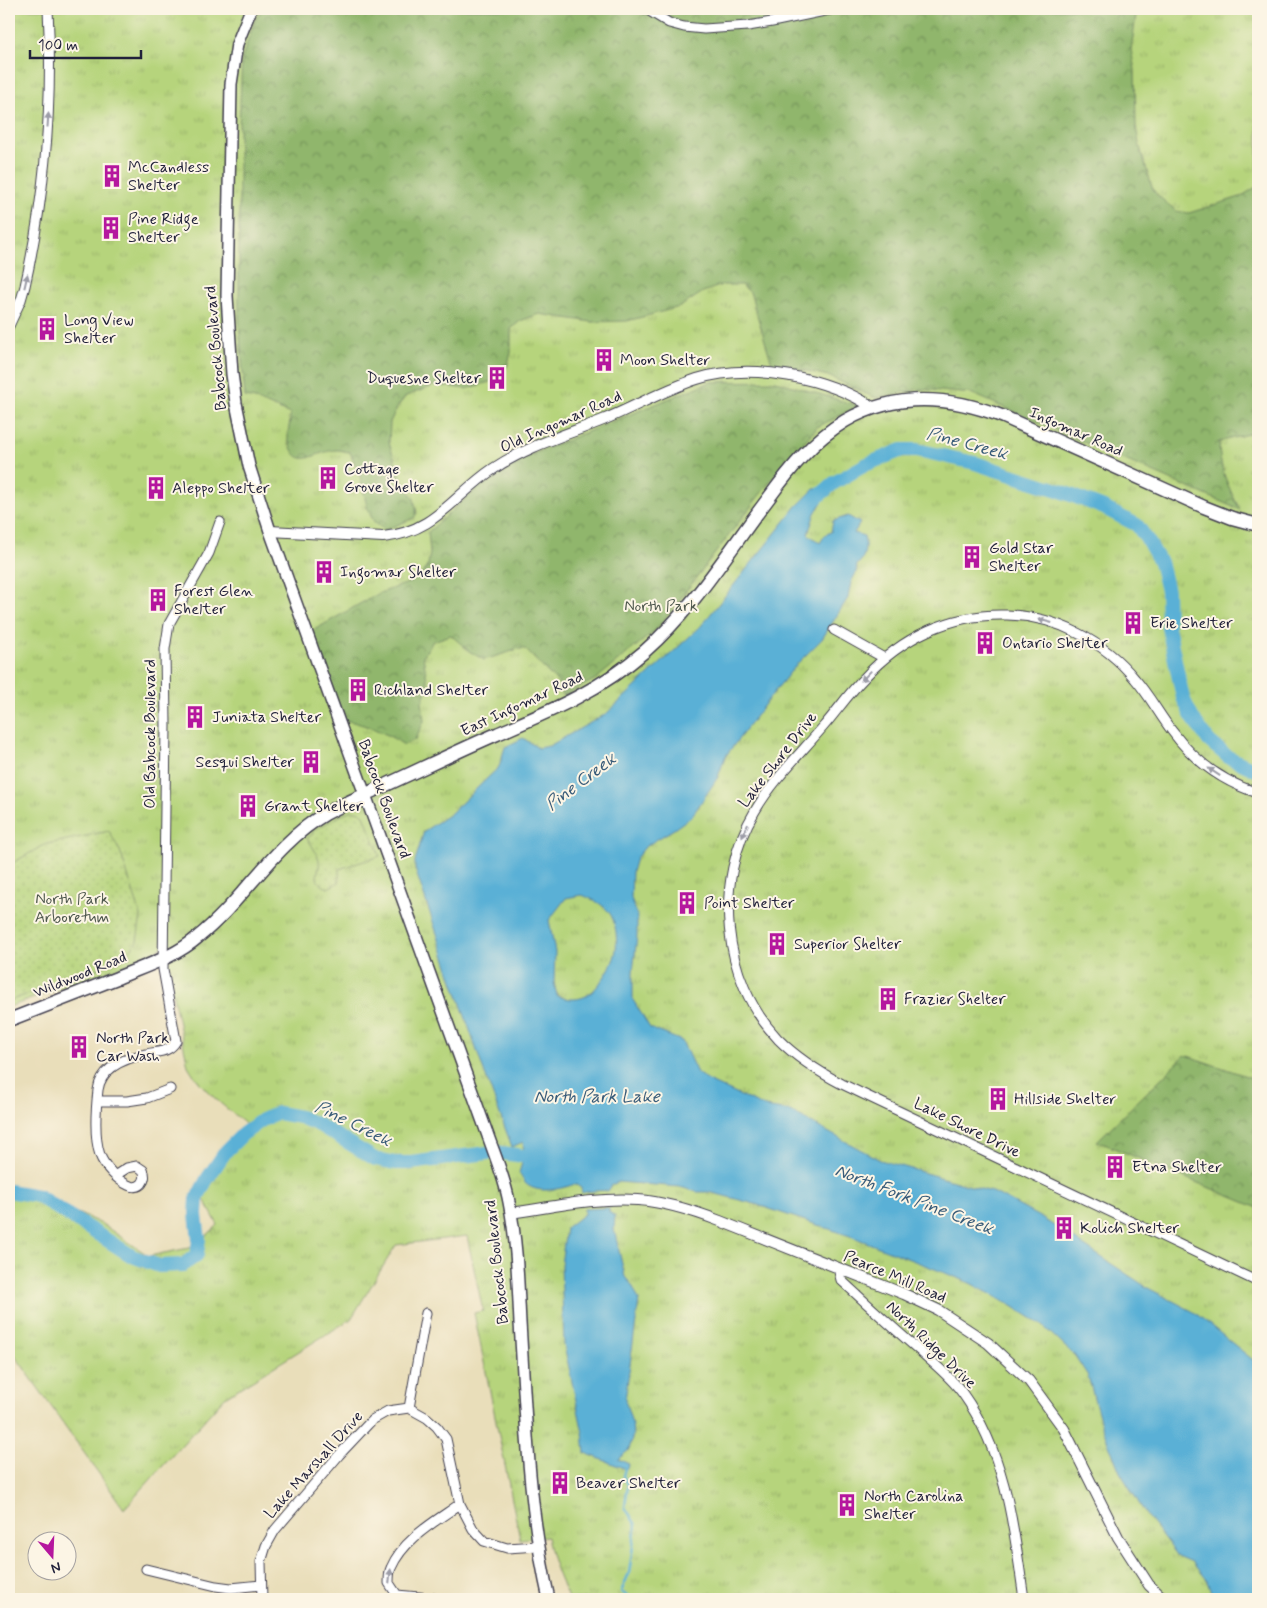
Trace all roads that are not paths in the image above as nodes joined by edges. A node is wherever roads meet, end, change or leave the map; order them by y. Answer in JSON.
{"nodes":[{"id":1,"x":48,"y":9,"type":"edge"},
{"id":2,"x":251,"y":9,"type":"edge"},
{"id":3,"x":646,"y":9,"type":"edge"},
{"id":4,"x":834,"y":9,"type":"edge"},
{"id":5,"x":9,"y":326,"type":"edge"},
{"id":6,"x":874,"y":408,"type":"junction"},
{"id":7,"x":220,"y":522,"type":"dead end"},
{"id":8,"x":1258,"y":525,"type":"edge"},
{"id":9,"x":270,"y":531,"type":"junction"},
{"id":10,"x":834,"y":630,"type":"dead end"},
{"id":11,"x":884,"y":658,"type":"junction"},
{"id":12,"x":1258,"y":793,"type":"edge"},
{"id":13,"x":365,"y":795,"type":"junction"},
{"id":14,"x":163,"y":959,"type":"junction"},
{"id":15,"x":9,"y":1020,"type":"edge"},
{"id":16,"x":170,"y":1090,"type":"dead end"},
{"id":17,"x":98,"y":1101,"type":"junction"},
{"id":18,"x":116,"y":1175,"type":"dead end"},
{"id":19,"x":511,"y":1213,"type":"junction"},
{"id":20,"x":838,"y":1268,"type":"junction"},
{"id":21,"x":1258,"y":1282,"type":"edge"},
{"id":22,"x":426,"y":1313,"type":"dead end"},
{"id":23,"x":410,"y":1408,"type":"junction"},
{"id":24,"x":460,"y":1504,"type":"junction"},
{"id":25,"x":538,"y":1546,"type":"junction"},
{"id":26,"x":146,"y":1569,"type":"dead end"},
{"id":27,"x":261,"y":1585,"type":"junction"},
{"id":28,"x":262,"y":1599,"type":"edge"},
{"id":29,"x":441,"y":1599,"type":"edge"},
{"id":30,"x":549,"y":1599,"type":"edge"},
{"id":31,"x":1024,"y":1599,"type":"edge"},
{"id":32,"x":1164,"y":1599,"type":"edge"}],
"edges":[{"from":5,"to":1,"type":"street","one_way":true},
{"from":2,"to":9,"type":"main road","name":"Babcock Boulevard"},
{"from":3,"to":4,"type":"street"},
{"from":6,"to":8,"type":"main road","name":"Ingomar Road"},
{"from":6,"to":9,"type":"street","name":"Old Ingomar Road"},
{"from":6,"to":13,"type":"main road","name":"East Ingomar Road"},
{"from":7,"to":14,"type":"street","name":"Old Babcock Boulevard"},
{"from":9,"to":13,"type":"main road","name":"Babcock Boulevard"},
{"from":10,"to":11,"type":"street"},
{"from":12,"to":11,"type":"street","name":"Lake Shore Drive","one_way":true},
{"from":11,"to":21,"type":"street","name":"Lake Shore Drive","one_way":true},
{"from":13,"to":14,"type":"main road","name":"East Ingomar Road"},
{"from":13,"to":19,"type":"main road","name":"Babcock Boulevard"},
{"from":14,"to":15,"type":"main road","name":"Wildwood Road"},
{"from":14,"to":17,"type":"street","name":"Old Babcock Boulevard"},
{"from":16,"to":17,"type":"street"},
{"from":17,"to":18,"type":"street"},
{"from":19,"to":20,"type":"street","name":"Pearce Mill Road"},
{"from":19,"to":25,"type":"main road","name":"Babcock Boulevard"},
{"from":20,"to":31,"type":"street","name":"North Ridge Drive"},
{"from":20,"to":32,"type":"street","name":"Pearce Mill Road"},
{"from":22,"to":23,"type":"street"},
{"from":23,"to":24,"type":"street"},
{"from":23,"to":27,"type":"street","name":"Lake Marshall Drive"},
{"from":24,"to":25,"type":"street"},
{"from":29,"to":24,"type":"street","one_way":true},
{"from":25,"to":30,"type":"main road","name":"Babcock Boulevard"},
{"from":26,"to":27,"type":"street"},
{"from":27,"to":28,"type":"street","name":"Lake Marshall Drive"}]}
